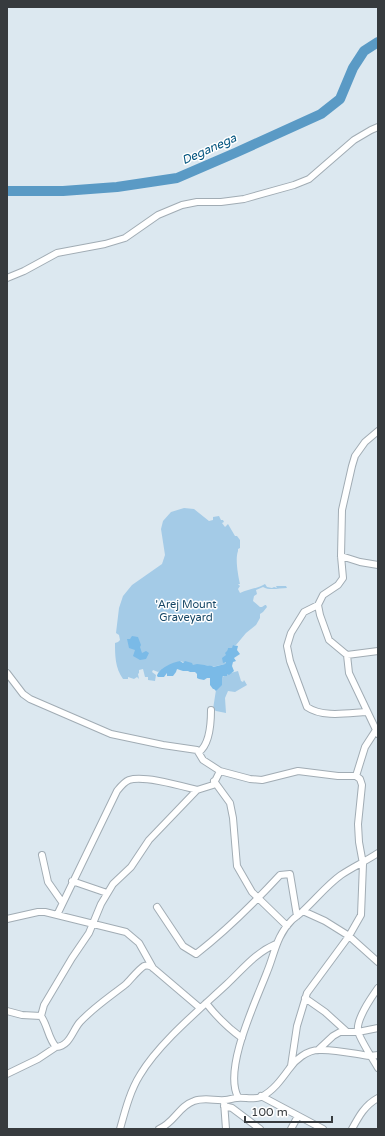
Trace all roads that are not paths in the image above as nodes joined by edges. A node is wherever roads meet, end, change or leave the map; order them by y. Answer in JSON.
{"nodes":[{"id":1,"x":378,"y":127,"type":"edge"},
{"id":2,"x":7,"y":278,"type":"edge"},
{"id":3,"x":378,"y":431,"type":"edge"},
{"id":4,"x":341,"y":556,"type":"junction"},
{"id":5,"x":378,"y":565,"type":"edge"},
{"id":6,"x":318,"y":605,"type":"junction"},
{"id":7,"x":378,"y":651,"type":"edge"},
{"id":8,"x":347,"y":656,"type":"junction"},
{"id":9,"x":7,"y":673,"type":"edge"},
{"id":10,"x":211,"y":710,"type":"dead end"},
{"id":11,"x":367,"y":712,"type":"junction"},
{"id":12,"x":377,"y":732,"type":"edge"},
{"id":13,"x":199,"y":752,"type":"junction"},
{"id":14,"x":220,"y":771,"type":"junction"},
{"id":15,"x":356,"y":776,"type":"junction"},
{"id":16,"x":214,"y":781,"type":"junction"},
{"id":17,"x":197,"y":790,"type":"junction"},
{"id":18,"x":378,"y":853,"type":"edge"},
{"id":19,"x":42,"y":855,"type":"dead end"},
{"id":20,"x":363,"y":864,"type":"junction"},
{"id":21,"x":72,"y":881,"type":"junction"},
{"id":22,"x":107,"y":893,"type":"junction"},
{"id":23,"x":258,"y":898,"type":"junction"},
{"id":24,"x":62,"y":902,"type":"junction"},
{"id":25,"x":157,"y":907,"type":"dead end"},
{"id":26,"x":303,"y":911,"type":"junction"},
{"id":27,"x":57,"y":915,"type":"junction"},
{"id":28,"x":297,"y":916,"type":"junction"},
{"id":29,"x":7,"y":919,"type":"edge"},
{"id":30,"x":92,"y":924,"type":"junction"},
{"id":31,"x":287,"y":926,"type":"junction"},
{"id":32,"x":349,"y":936,"type":"junction"},
{"id":33,"x":276,"y":944,"type":"junction"},
{"id":34,"x":378,"y":962,"type":"edge"},
{"id":35,"x":153,"y":968,"type":"junction"},
{"id":36,"x":378,"y":988,"type":"edge"},
{"id":37,"x":305,"y":998,"type":"junction"},
{"id":38,"x":206,"y":1003,"type":"junction"},
{"id":39,"x":200,"y":1008,"type":"junction"},
{"id":40,"x":7,"y":1011,"type":"edge"},
{"id":41,"x":41,"y":1016,"type":"junction"},
{"id":42,"x":378,"y":1028,"type":"edge"},
{"id":43,"x":346,"y":1031,"type":"junction"},
{"id":44,"x":358,"y":1032,"type":"junction"},
{"id":45,"x":242,"y":1038,"type":"junction"},
{"id":46,"x":56,"y":1047,"type":"junction"},
{"id":47,"x":318,"y":1050,"type":"junction"},
{"id":48,"x":378,"y":1055,"type":"edge"},
{"id":49,"x":370,"y":1056,"type":"junction"},
{"id":50,"x":291,"y":1066,"type":"junction"},
{"id":51,"x":378,"y":1068,"type":"edge"},
{"id":52,"x":7,"y":1074,"type":"edge"},
{"id":53,"x":261,"y":1096,"type":"junction"},
{"id":54,"x":238,"y":1097,"type":"junction"},
{"id":55,"x":378,"y":1098,"type":"edge"},
{"id":56,"x":224,"y":1103,"type":"junction"},
{"id":57,"x":298,"y":1116,"type":"junction"},
{"id":58,"x":120,"y":1129,"type":"edge"},
{"id":59,"x":159,"y":1129,"type":"edge"},
{"id":60,"x":226,"y":1129,"type":"edge"},
{"id":61,"x":260,"y":1129,"type":"edge"},
{"id":62,"x":291,"y":1129,"type":"edge"},
{"id":63,"x":323,"y":1129,"type":"edge"},
{"id":64,"x":352,"y":1129,"type":"edge"}],
"edges":[{"from":1,"to":2,"type":"street"},
{"from":3,"to":4,"type":"street"},
{"from":4,"to":5,"type":"street"},
{"from":4,"to":6,"type":"street"},
{"from":6,"to":8,"type":"street"},
{"from":6,"to":11,"type":"street"},
{"from":7,"to":8,"type":"street"},
{"from":8,"to":11,"type":"street"},
{"from":9,"to":13,"type":"street"},
{"from":10,"to":13,"type":"street"},
{"from":11,"to":12,"type":"street"},
{"from":12,"to":15,"type":"street"},
{"from":13,"to":14,"type":"street"},
{"from":14,"to":15,"type":"street"},
{"from":14,"to":16,"type":"street"},
{"from":15,"to":20,"type":"street"},
{"from":16,"to":17,"type":"street"},
{"from":16,"to":23,"type":"street"},
{"from":17,"to":21,"type":"street"},
{"from":17,"to":22,"type":"street"},
{"from":18,"to":20,"type":"street"},
{"from":19,"to":24,"type":"street"},
{"from":20,"to":26,"type":"street"},
{"from":20,"to":32,"type":"street"},
{"from":21,"to":22,"type":"street"},
{"from":21,"to":24,"type":"street"},
{"from":22,"to":30,"type":"street"},
{"from":23,"to":25,"type":"street"},
{"from":23,"to":28,"type":"street"},
{"from":23,"to":31,"type":"street"},
{"from":24,"to":27,"type":"street"},
{"from":26,"to":28,"type":"street"},
{"from":26,"to":32,"type":"street"},
{"from":27,"to":29,"type":"street"},
{"from":27,"to":30,"type":"street"},
{"from":28,"to":31,"type":"street"},
{"from":30,"to":35,"type":"street"},
{"from":30,"to":41,"type":"street"},
{"from":31,"to":33,"type":"street"},
{"from":32,"to":34,"type":"street"},
{"from":32,"to":37,"type":"street"},
{"from":33,"to":38,"type":"street"},
{"from":33,"to":45,"type":"street"},
{"from":35,"to":39,"type":"street"},
{"from":35,"to":46,"type":"street"},
{"from":36,"to":44,"type":"street"},
{"from":37,"to":43,"type":"street"},
{"from":37,"to":50,"type":"street"},
{"from":38,"to":39,"type":"street"},
{"from":38,"to":45,"type":"street"},
{"from":39,"to":58,"type":"street"},
{"from":40,"to":41,"type":"street"},
{"from":41,"to":46,"type":"street"},
{"from":42,"to":44,"type":"street"},
{"from":43,"to":44,"type":"street"},
{"from":43,"to":47,"type":"street"},
{"from":44,"to":49,"type":"street"},
{"from":45,"to":54,"type":"street"},
{"from":46,"to":52,"type":"street"},
{"from":47,"to":49,"type":"street"},
{"from":47,"to":50,"type":"street"},
{"from":48,"to":49,"type":"street"},
{"from":49,"to":51,"type":"street"},
{"from":50,"to":53,"type":"street"},
{"from":53,"to":54,"type":"street"},
{"from":53,"to":57,"type":"street"},
{"from":54,"to":56,"type":"street"},
{"from":55,"to":64,"type":"street"},
{"from":56,"to":59,"type":"street"},
{"from":56,"to":60,"type":"street"},
{"from":56,"to":61,"type":"street"},
{"from":57,"to":62,"type":"street"},
{"from":57,"to":63,"type":"street"}]}
